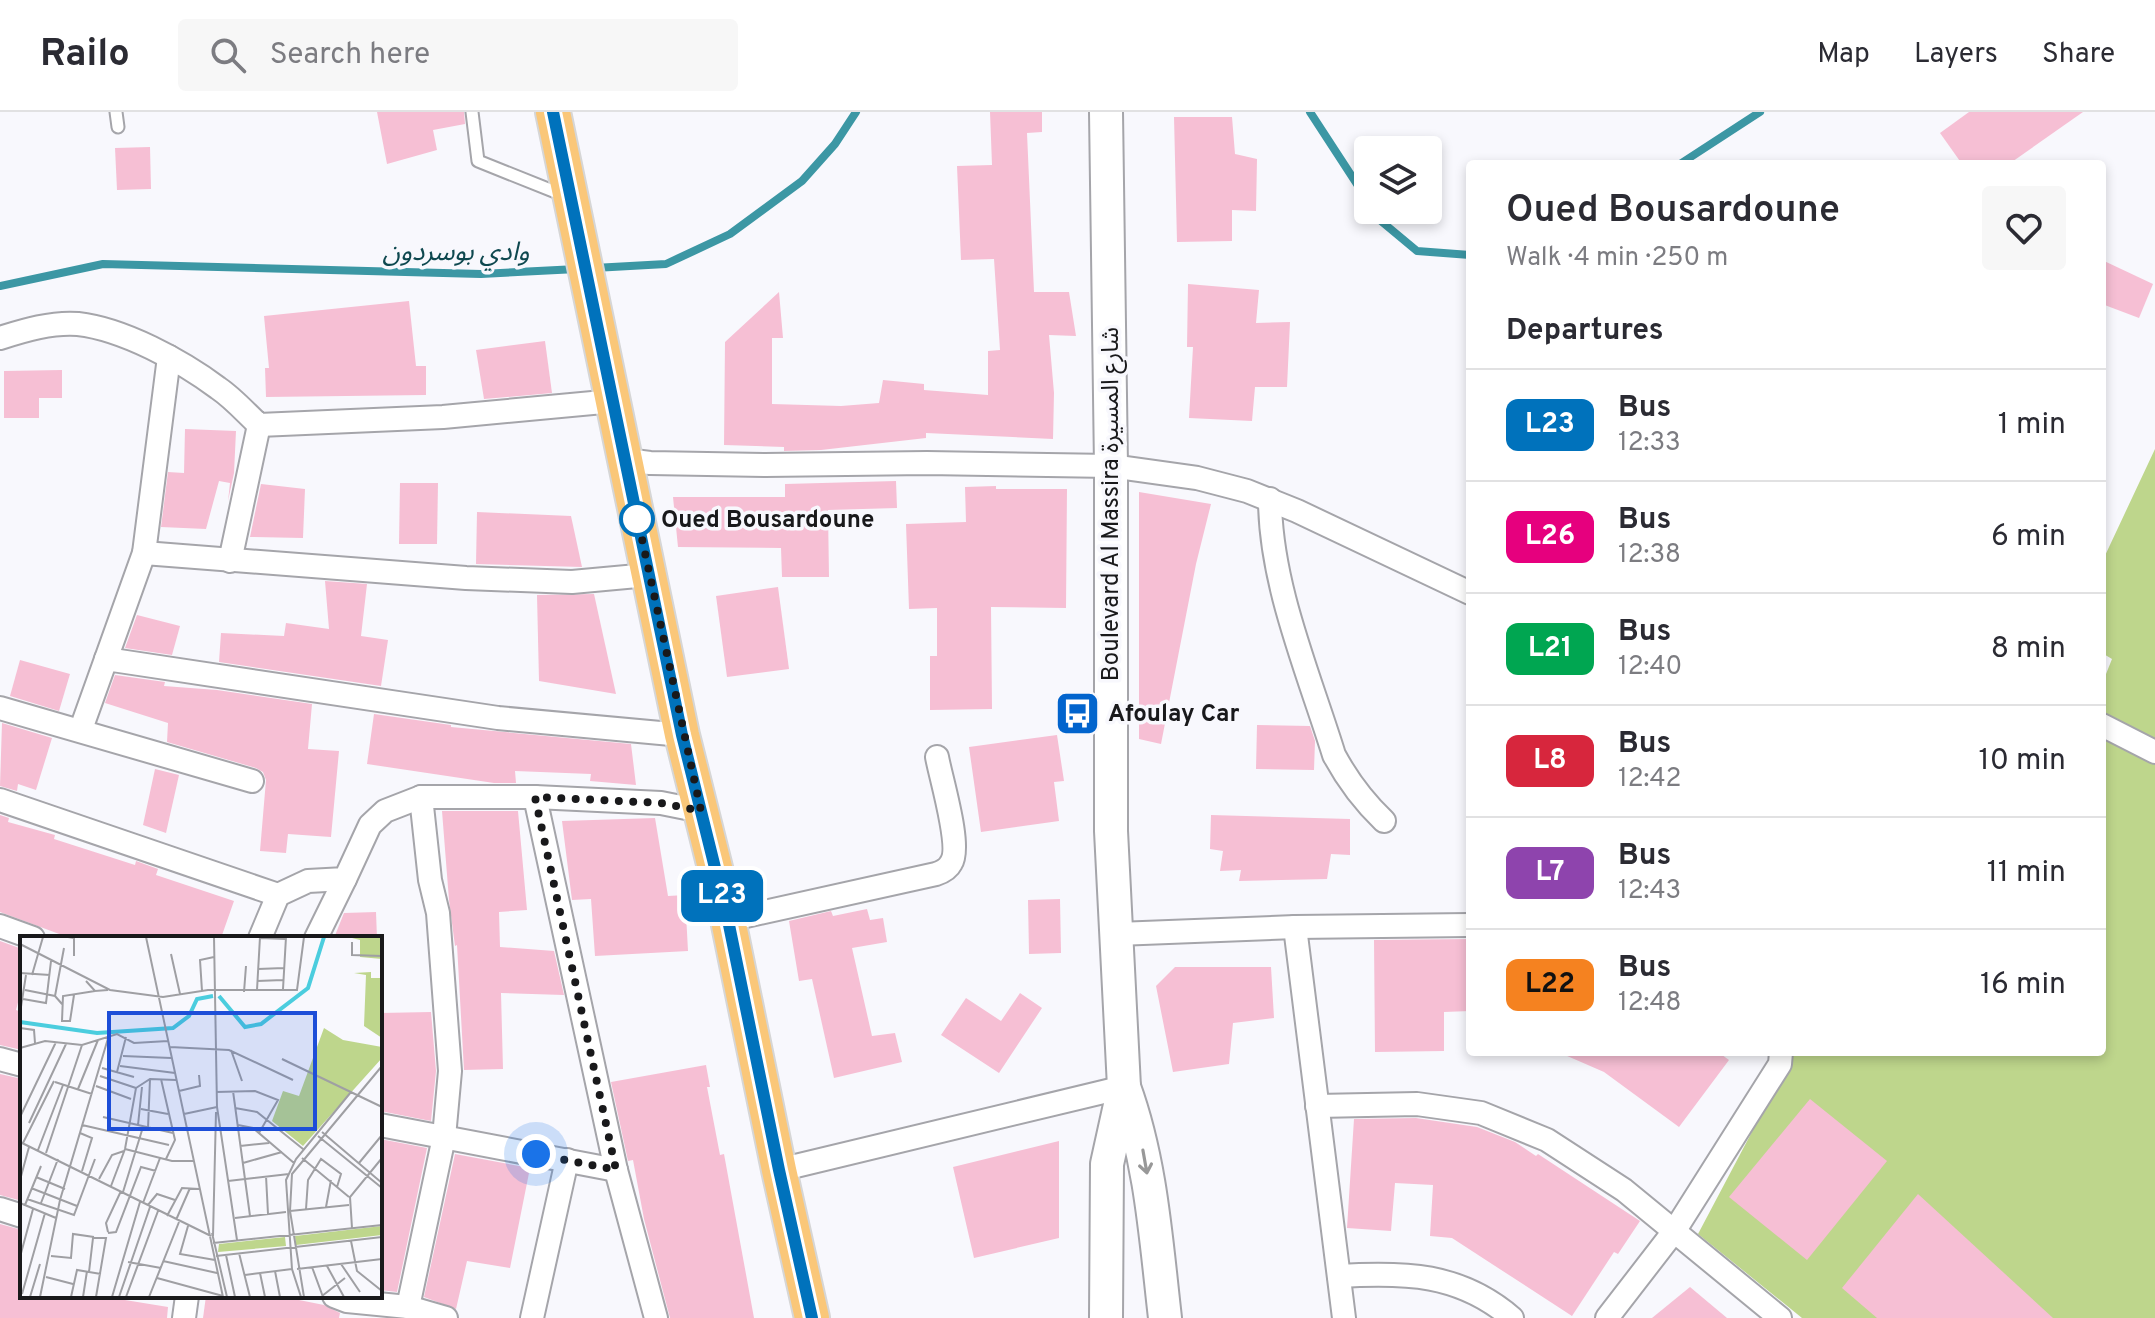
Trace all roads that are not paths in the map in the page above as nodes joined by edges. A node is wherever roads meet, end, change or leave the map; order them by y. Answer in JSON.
{"nodes":[{"id":1,"x":116,"y":112,"type":"edge"},
{"id":2,"x":472,"y":112,"type":"edge"},
{"id":3,"x":553,"y":112,"type":"edge"},
{"id":4,"x":1106,"y":112,"type":"edge"},
{"id":5,"x":118,"y":127,"type":"dead end"},
{"id":6,"x":574,"y":210,"type":"junction"},
{"id":7,"x":0,"y":338,"type":"edge"},
{"id":8,"x":169,"y":357,"type":"junction"},
{"id":9,"x":614,"y":401,"type":"junction"},
{"id":10,"x":259,"y":425,"type":"junction"},
{"id":11,"x":626,"y":460,"type":"junction"},
{"id":12,"x":1111,"y":466,"type":"junction"},
{"id":13,"x":1270,"y":499,"type":"junction"},
{"id":14,"x":144,"y":553,"type":"junction"},
{"id":15,"x":230,"y":561,"type":"junction"},
{"id":16,"x":648,"y":575,"type":"junction"},
{"id":17,"x":1466,"y":591,"type":"edge"},
{"id":18,"x":106,"y":659,"type":"junction"},
{"id":19,"x":0,"y":708,"type":"edge"},
{"id":20,"x":2106,"y":727,"type":"edge"},
{"id":21,"x":81,"y":729,"type":"junction"},
{"id":22,"x":682,"y":735,"type":"junction"},
{"id":23,"x":2155,"y":752,"type":"edge"},
{"id":24,"x":937,"y":757,"type":"dead end"},
{"id":25,"x":252,"y":781,"type":"dead end"},
{"id":26,"x":421,"y":797,"type":"junction"},
{"id":27,"x":535,"y":797,"type":"junction"},
{"id":28,"x":0,"y":800,"type":"edge"},
{"id":29,"x":701,"y":811,"type":"junction"},
{"id":30,"x":1384,"y":821,"type":"dead end"},
{"id":31,"x":345,"y":879,"type":"junction"},
{"id":32,"x":278,"y":895,"type":"junction"},
{"id":33,"x":728,"y":920,"type":"junction"},
{"id":34,"x":1466,"y":925,"type":"edge"},
{"id":35,"x":0,"y":926,"type":"edge"},
{"id":36,"x":1295,"y":927,"type":"junction"},
{"id":37,"x":1117,"y":934,"type":"junction"},
{"id":38,"x":28,"y":936,"type":"edge"},
{"id":39,"x":261,"y":936,"type":"edge"},
{"id":40,"x":317,"y":936,"type":"edge"},
{"id":41,"x":1781,"y":1056,"type":"edge"},
{"id":42,"x":0,"y":1059,"type":"edge"},
{"id":43,"x":20,"y":1064,"type":"edge"},
{"id":44,"x":1124,"y":1087,"type":"junction"},
{"id":45,"x":1317,"y":1106,"type":"junction"},
{"id":46,"x":382,"y":1125,"type":"edge"},
{"id":47,"x":444,"y":1137,"type":"junction"},
{"id":48,"x":567,"y":1160,"type":"junction"},
{"id":49,"x":616,"y":1170,"type":"junction"},
{"id":50,"x":779,"y":1170,"type":"junction"},
{"id":51,"x":0,"y":1209,"type":"edge"},
{"id":52,"x":20,"y":1215,"type":"edge"},
{"id":53,"x":1675,"y":1230,"type":"junction"},
{"id":54,"x":1339,"y":1276,"type":"junction"},
{"id":55,"x":187,"y":1298,"type":"edge"},
{"id":56,"x":341,"y":1305,"type":"edge"},
{"id":57,"x":408,"y":1307,"type":"junction"},
{"id":58,"x":184,"y":1318,"type":"edge"},
{"id":59,"x":446,"y":1318,"type":"edge"},
{"id":60,"x":532,"y":1318,"type":"edge"},
{"id":61,"x":656,"y":1318,"type":"edge"},
{"id":62,"x":812,"y":1318,"type":"edge"},
{"id":63,"x":1106,"y":1318,"type":"edge"},
{"id":64,"x":1165,"y":1318,"type":"edge"},
{"id":65,"x":1344,"y":1318,"type":"edge"},
{"id":66,"x":1512,"y":1318,"type":"edge"},
{"id":67,"x":1607,"y":1318,"type":"edge"},
{"id":68,"x":1780,"y":1318,"type":"edge"}],
"edges":[{"from":1,"to":5,"type":"lane"},
{"from":2,"to":6,"type":"lane"},
{"from":3,"to":6,"type":"main road"},
{"from":4,"to":12,"type":"main road","name":"Boulevard Al Massira شارع المسيرة"},
{"from":6,"to":9,"type":"main road"},
{"from":7,"to":8,"type":"street"},
{"from":8,"to":10,"type":"street"},
{"from":8,"to":14,"type":"street"},
{"from":9,"to":10,"type":"street"},
{"from":9,"to":11,"type":"main road"},
{"from":10,"to":15,"type":"street"},
{"from":11,"to":12,"type":"street"},
{"from":11,"to":16,"type":"main road"},
{"from":12,"to":13,"type":"street"},
{"from":12,"to":37,"type":"main road","name":"Boulevard Al Massira شارع المسيرة"},
{"from":13,"to":17,"type":"street"},
{"from":13,"to":30,"type":"street"},
{"from":14,"to":15,"type":"street"},
{"from":14,"to":18,"type":"street"},
{"from":15,"to":16,"type":"street"},
{"from":16,"to":22,"type":"main road"},
{"from":18,"to":21,"type":"street"},
{"from":18,"to":22,"type":"street"},
{"from":19,"to":21,"type":"street"},
{"from":20,"to":23,"type":"street"},
{"from":21,"to":25,"type":"street"},
{"from":22,"to":29,"type":"main road"},
{"from":24,"to":33,"type":"street"},
{"from":26,"to":27,"type":"street"},
{"from":26,"to":31,"type":"street"},
{"from":26,"to":47,"type":"street"},
{"from":27,"to":29,"type":"street"},
{"from":27,"to":49,"type":"street"},
{"from":28,"to":32,"type":"street"},
{"from":29,"to":33,"type":"main road"},
{"from":31,"to":32,"type":"street"},
{"from":31,"to":40,"type":"street"},
{"from":32,"to":39,"type":"street"},
{"from":33,"to":50,"type":"main road"},
{"from":34,"to":36,"type":"street"},
{"from":35,"to":38,"type":"street"},
{"from":36,"to":37,"type":"street"},
{"from":36,"to":45,"type":"street"},
{"from":37,"to":44,"type":"main road","name":"Boulevard Al Massira شارع المسيرة"},
{"from":41,"to":53,"type":"street"},
{"from":42,"to":43,"type":"street"},
{"from":44,"to":50,"type":"street"},
{"from":44,"to":63,"type":"main road","name":"Boulevard Al Massira شارع المسيرة"},
{"from":44,"to":64,"type":"main road","name":"Boulevard Al Massira شارع المسيرة","one_way":true},
{"from":45,"to":53,"type":"street"},
{"from":45,"to":54,"type":"street"},
{"from":46,"to":47,"type":"street"},
{"from":47,"to":48,"type":"street"},
{"from":47,"to":57,"type":"street"},
{"from":48,"to":49,"type":"street"},
{"from":48,"to":60,"type":"street"},
{"from":49,"to":61,"type":"street"},
{"from":50,"to":62,"type":"main road"},
{"from":51,"to":52,"type":"street"},
{"from":53,"to":67,"type":"street"},
{"from":53,"to":68,"type":"street"},
{"from":54,"to":65,"type":"street"},
{"from":54,"to":66,"type":"street"},
{"from":55,"to":58,"type":"street"},
{"from":56,"to":57,"type":"street"},
{"from":57,"to":59,"type":"street"}]}
